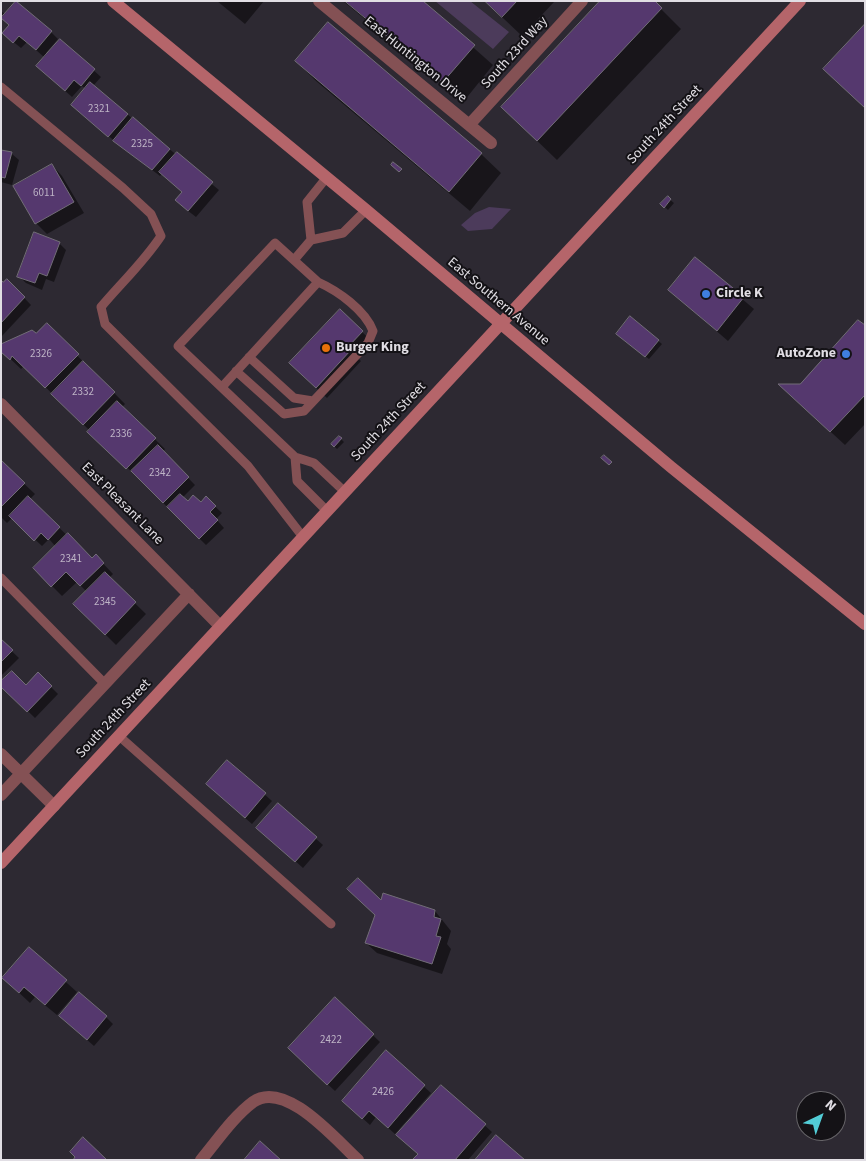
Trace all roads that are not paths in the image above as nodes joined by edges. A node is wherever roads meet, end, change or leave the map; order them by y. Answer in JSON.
{"nodes":[{"id":1,"x":113,"y":1,"type":"edge"},
{"id":2,"x":319,"y":1,"type":"edge"},
{"id":3,"x":581,"y":1,"type":"edge"},
{"id":4,"x":800,"y":1,"type":"edge"},
{"id":5,"x":1,"y":87,"type":"edge"},
{"id":6,"x":470,"y":124,"type":"junction"},
{"id":7,"x":492,"y":144,"type":"dead end"},
{"id":8,"x":327,"y":177,"type":"junction"},
{"id":9,"x":366,"y":210,"type":"junction"},
{"id":10,"x":311,"y":240,"type":"junction"},
{"id":11,"x":294,"y":260,"type":"junction"},
{"id":12,"x":318,"y":282,"type":"junction"},
{"id":13,"x":500,"y":324,"type":"junction"},
{"id":14,"x":249,"y":357,"type":"junction"},
{"id":15,"x":236,"y":371,"type":"junction"},
{"id":16,"x":222,"y":387,"type":"junction"},
{"id":17,"x":313,"y":401,"type":"junction"},
{"id":18,"x":1,"y":404,"type":"edge"},
{"id":19,"x":294,"y":457,"type":"junction"},
{"id":20,"x":345,"y":492,"type":"junction"},
{"id":21,"x":327,"y":511,"type":"junction"},
{"id":22,"x":303,"y":537,"type":"junction"},
{"id":23,"x":1,"y":578,"type":"edge"},
{"id":24,"x":189,"y":594,"type":"junction"},
{"id":25,"x":865,"y":624,"type":"edge"},
{"id":26,"x":220,"y":626,"type":"junction"},
{"id":27,"x":104,"y":684,"type":"junction"},
{"id":28,"x":119,"y":736,"type":"junction"},
{"id":29,"x":1,"y":754,"type":"edge"},
{"id":30,"x":20,"y":774,"type":"junction"},
{"id":31,"x":1,"y":795,"type":"edge"},
{"id":32,"x":54,"y":806,"type":"junction"},
{"id":33,"x":1,"y":863,"type":"edge"},
{"id":34,"x":331,"y":924,"type":"dead end"},
{"id":35,"x":201,"y":1160,"type":"edge"},
{"id":36,"x":358,"y":1160,"type":"edge"}],
"edges":[{"from":1,"to":8,"type":"main road","name":"East Southern Avenue"},
{"from":2,"to":6,"type":"street","name":"East Huntington Drive"},
{"from":3,"to":6,"type":"street","name":"South 23rd Way"},
{"from":4,"to":13,"type":"main road","name":"South 24th Street"},
{"from":5,"to":22,"type":"lane"},
{"from":6,"to":7,"type":"street","name":"East Huntington Drive"},
{"from":8,"to":9,"type":"main road","name":"East Southern Avenue"},
{"from":8,"to":10,"type":"lane"},
{"from":9,"to":10,"type":"lane"},
{"from":9,"to":13,"type":"main road","name":"East Southern Avenue"},
{"from":10,"to":11,"type":"lane"},
{"from":11,"to":12,"type":"lane"},
{"from":11,"to":16,"type":"lane"},
{"from":12,"to":14,"type":"lane"},
{"from":12,"to":17,"type":"lane"},
{"from":13,"to":20,"type":"main road","name":"South 24th Street"},
{"from":13,"to":25,"type":"main road","name":"East Southern Avenue"},
{"from":14,"to":15,"type":"lane"},
{"from":14,"to":17,"type":"lane"},
{"from":15,"to":16,"type":"lane"},
{"from":15,"to":17,"type":"lane"},
{"from":16,"to":19,"type":"lane"},
{"from":18,"to":24,"type":"street","name":"East Pleasant Lane"},
{"from":19,"to":20,"type":"lane"},
{"from":19,"to":21,"type":"lane"},
{"from":20,"to":21,"type":"main road","name":"South 24th Street"},
{"from":21,"to":22,"type":"main road","name":"South 24th Street"},
{"from":22,"to":26,"type":"main road","name":"South 24th Street"},
{"from":23,"to":27,"type":"lane"},
{"from":24,"to":26,"type":"street","name":"East Pleasant Lane"},
{"from":24,"to":27,"type":"street"},
{"from":26,"to":28,"type":"main road","name":"South 24th Street"},
{"from":27,"to":30,"type":"street"},
{"from":28,"to":32,"type":"main road","name":"South 24th Street"},
{"from":28,"to":34,"type":"lane"},
{"from":29,"to":30,"type":"street"},
{"from":30,"to":31,"type":"street"},
{"from":30,"to":32,"type":"street"},
{"from":32,"to":33,"type":"main road","name":"South 24th Street"},
{"from":35,"to":36,"type":"street"}]}
